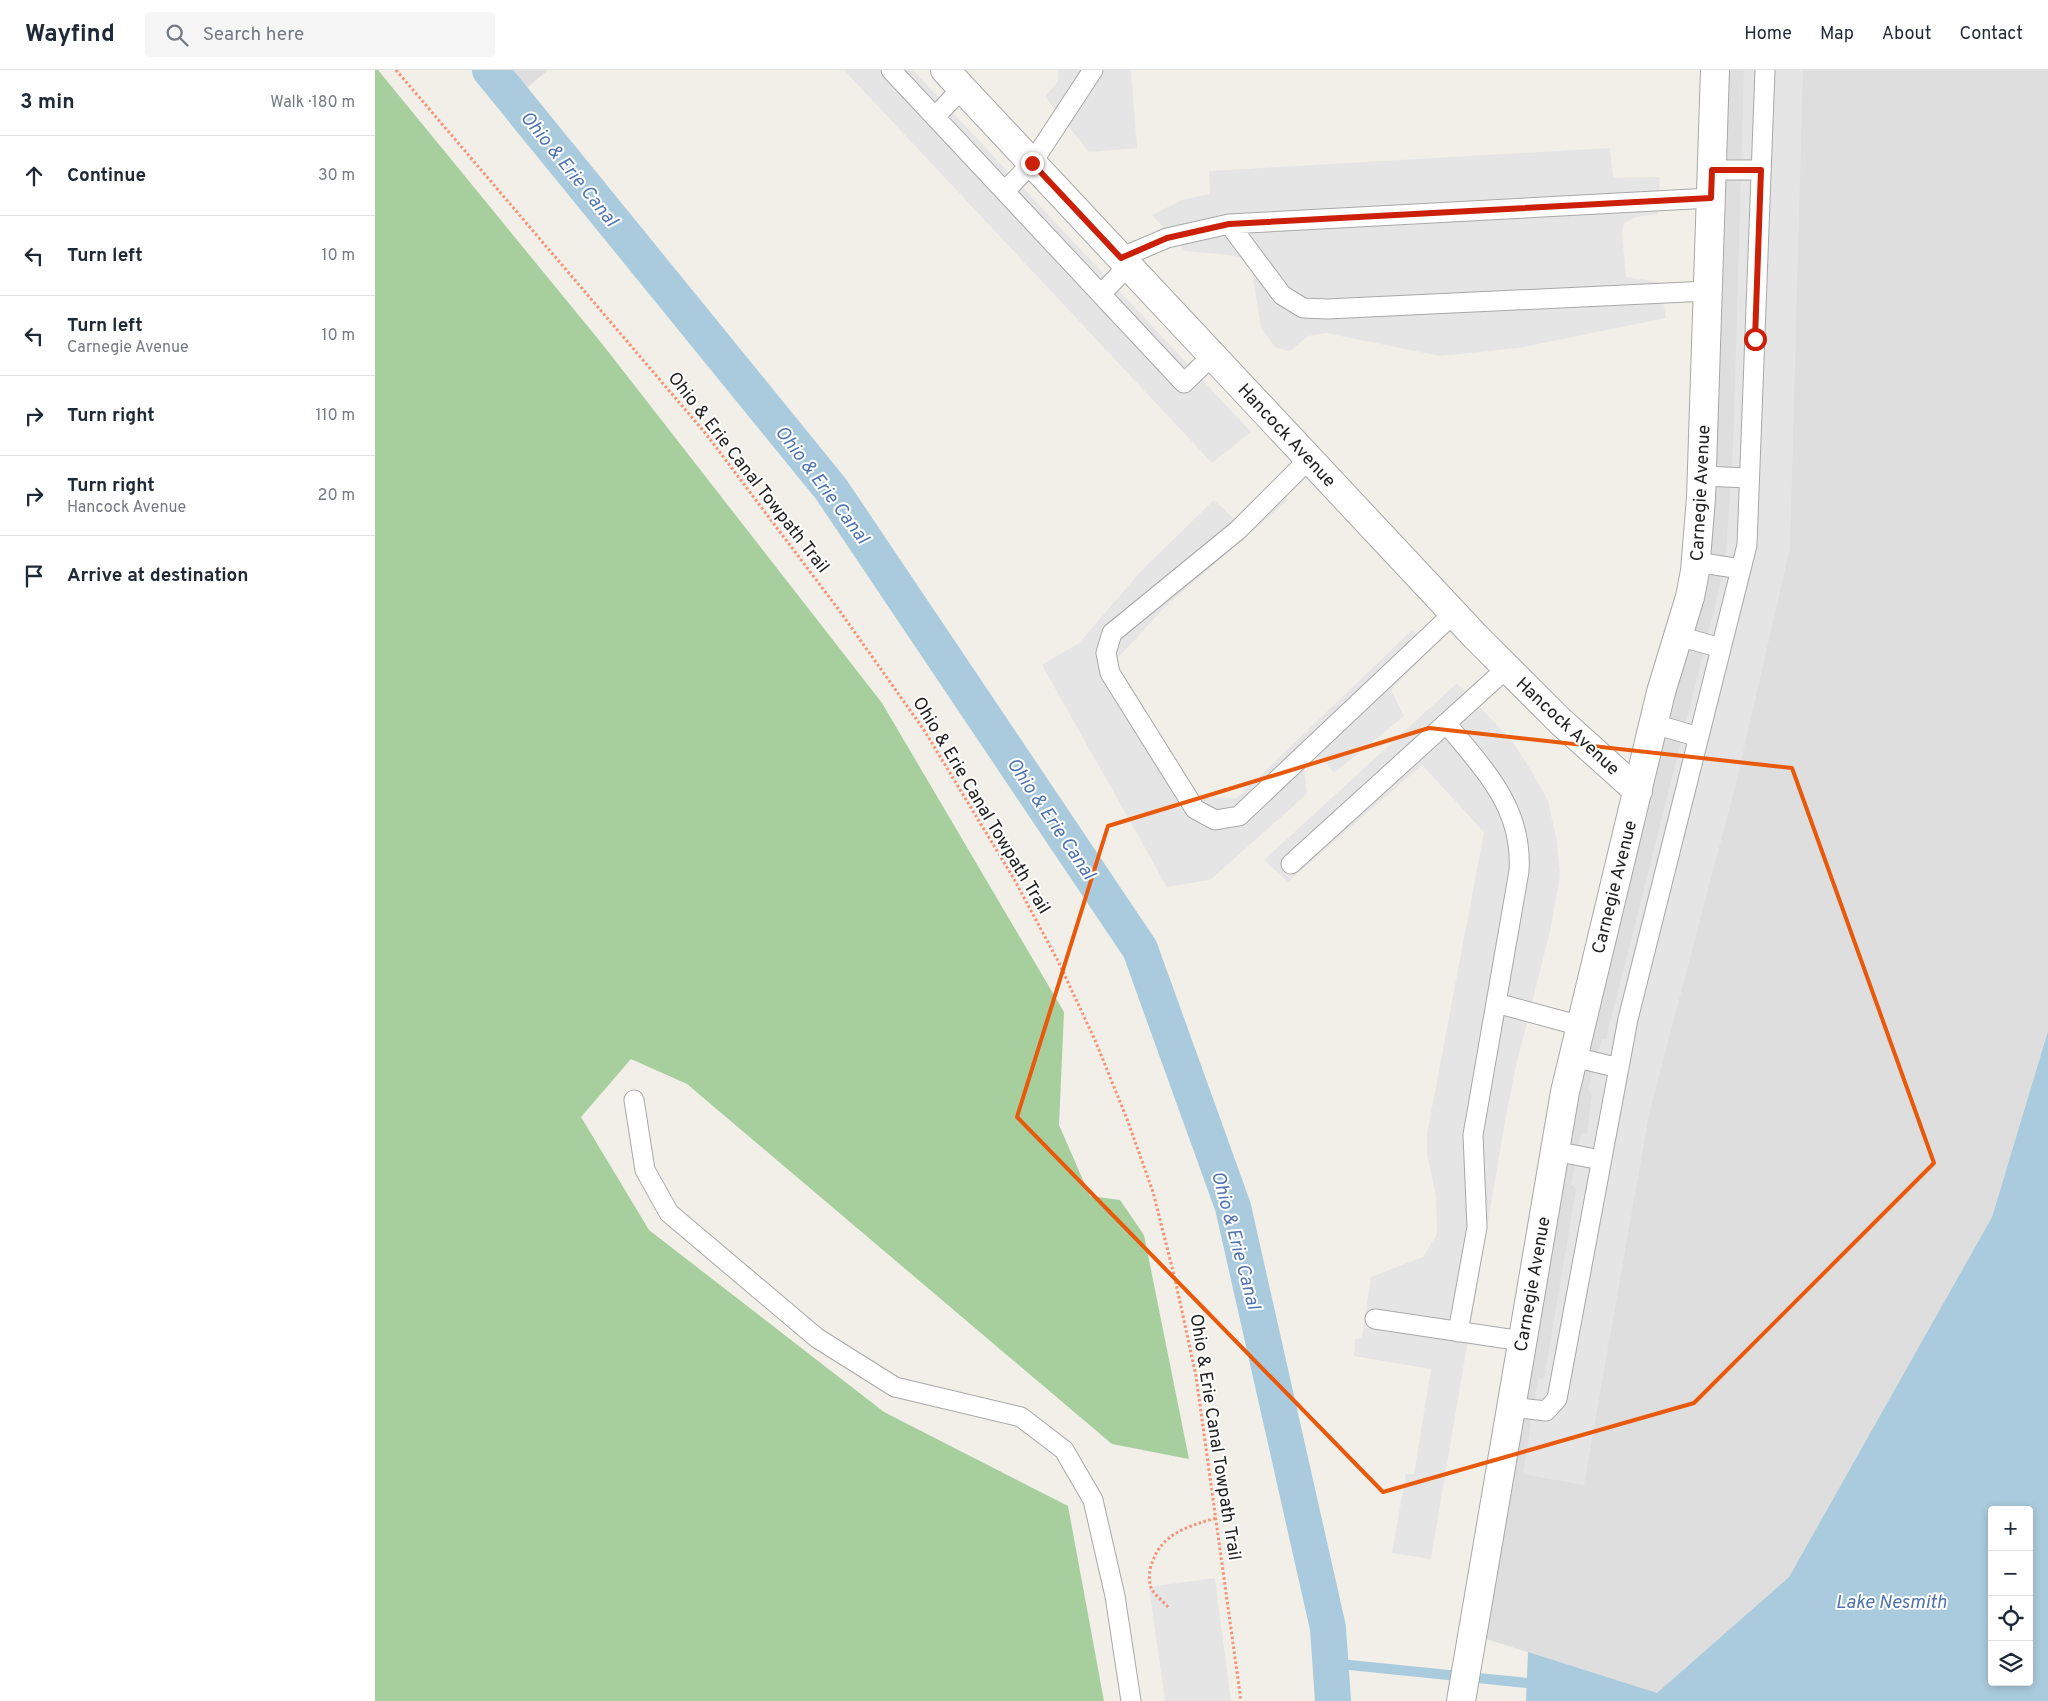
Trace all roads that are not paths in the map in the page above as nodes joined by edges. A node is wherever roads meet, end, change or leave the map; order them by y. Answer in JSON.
{"nodes":[{"id":1,"x":891,"y":70,"type":"edge"},
{"id":2,"x":1093,"y":70,"type":"edge"},
{"id":3,"x":1715,"y":70,"type":"edge"},
{"id":4,"x":1765,"y":70,"type":"edge"},
{"id":5,"x":953,"y":79,"type":"edge"},
{"id":6,"x":936,"y":116,"type":"junction"},
{"id":7,"x":1032,"y":163,"type":"junction"},
{"id":8,"x":1712,"y":170,"type":"junction"},
{"id":9,"x":1761,"y":170,"type":"junction"},
{"id":10,"x":1005,"y":190,"type":"junction"},
{"id":11,"x":1711,"y":198,"type":"junction"},
{"id":12,"x":1229,"y":224,"type":"junction"},
{"id":13,"x":1124,"y":262,"type":"junction"},
{"id":14,"x":1708,"y":291,"type":"junction"},
{"id":15,"x":1101,"y":294,"type":"junction"},
{"id":16,"x":1213,"y":356,"type":"junction"},
{"id":17,"x":1309,"y":459,"type":"junction"},
{"id":18,"x":1702,"y":476,"type":"junction"},
{"id":19,"x":1749,"y":478,"type":"junction"},
{"id":20,"x":1696,"y":562,"type":"junction"},
{"id":21,"x":1741,"y":569,"type":"junction"},
{"id":22,"x":1454,"y":613,"type":"junction"},
{"id":23,"x":1678,"y":636,"type":"junction"},
{"id":24,"x":1721,"y":648,"type":"junction"},
{"id":25,"x":1507,"y":668,"type":"junction"},
{"id":26,"x":1446,"y":723,"type":"junction"},
{"id":27,"x":1654,"y":724,"type":"junction"},
{"id":28,"x":1699,"y":737,"type":"junction"},
{"id":29,"x":1637,"y":791,"type":"junction"},
{"id":30,"x":1291,"y":864,"type":"dead end"},
{"id":31,"x":1496,"y":1003,"type":"junction"},
{"id":32,"x":1581,"y":1026,"type":"junction"},
{"id":33,"x":1574,"y":1057,"type":"junction"},
{"id":34,"x":1619,"y":1068,"type":"junction"},
{"id":35,"x":634,"y":1100,"type":"dead end"},
{"id":36,"x":1554,"y":1152,"type":"junction"},
{"id":37,"x":1601,"y":1160,"type":"junction"},
{"id":38,"x":1375,"y":1319,"type":"dead end"},
{"id":39,"x":1458,"y":1332,"type":"junction"},
{"id":40,"x":1522,"y":1341,"type":"junction"},
{"id":41,"x":1511,"y":1407,"type":"junction"},
{"id":42,"x":1131,"y":1701,"type":"edge"},
{"id":43,"x":1461,"y":1701,"type":"edge"}],
"edges":[{"from":1,"to":6,"type":"lane"},
{"from":2,"to":7,"type":"lane"},
{"from":3,"to":8,"type":"street","name":"Carnegie Avenue"},
{"from":4,"to":9,"type":"lane"},
{"from":5,"to":6,"type":"lane"},
{"from":5,"to":7,"type":"street","name":"Hancock Avenue"},
{"from":6,"to":10,"type":"lane"},
{"from":7,"to":10,"type":"lane"},
{"from":7,"to":13,"type":"street","name":"Hancock Avenue"},
{"from":8,"to":9,"type":"lane"},
{"from":8,"to":11,"type":"street","name":"Carnegie Avenue"},
{"from":9,"to":19,"type":"lane"},
{"from":10,"to":15,"type":"lane"},
{"from":11,"to":12,"type":"lane"},
{"from":11,"to":14,"type":"street","name":"Carnegie Avenue"},
{"from":12,"to":13,"type":"lane"},
{"from":12,"to":14,"type":"lane"},
{"from":13,"to":15,"type":"lane"},
{"from":13,"to":16,"type":"street","name":"Hancock Avenue"},
{"from":14,"to":18,"type":"street","name":"Carnegie Avenue"},
{"from":15,"to":16,"type":"lane"},
{"from":16,"to":17,"type":"street","name":"Hancock Avenue"},
{"from":17,"to":22,"type":"street","name":"Hancock Avenue"},
{"from":17,"to":22,"type":"lane"},
{"from":18,"to":19,"type":"lane"},
{"from":18,"to":20,"type":"street","name":"Carnegie Avenue"},
{"from":19,"to":21,"type":"lane"},
{"from":20,"to":21,"type":"lane"},
{"from":20,"to":23,"type":"street","name":"Carnegie Avenue"},
{"from":21,"to":24,"type":"lane"},
{"from":22,"to":25,"type":"street","name":"Hancock Avenue"},
{"from":23,"to":24,"type":"lane"},
{"from":23,"to":27,"type":"street","name":"Carnegie Avenue"},
{"from":24,"to":28,"type":"lane"},
{"from":25,"to":26,"type":"lane"},
{"from":25,"to":29,"type":"street","name":"Hancock Avenue"},
{"from":26,"to":30,"type":"lane"},
{"from":26,"to":31,"type":"lane"},
{"from":27,"to":28,"type":"lane"},
{"from":27,"to":29,"type":"street","name":"Carnegie Avenue"},
{"from":28,"to":34,"type":"lane"},
{"from":29,"to":32,"type":"street","name":"Carnegie Avenue"},
{"from":31,"to":32,"type":"lane"},
{"from":31,"to":39,"type":"lane"},
{"from":32,"to":33,"type":"street","name":"Carnegie Avenue"},
{"from":33,"to":34,"type":"lane"},
{"from":33,"to":36,"type":"street","name":"Carnegie Avenue"},
{"from":34,"to":37,"type":"lane"},
{"from":35,"to":42,"type":"lane"},
{"from":36,"to":37,"type":"lane"},
{"from":36,"to":40,"type":"street","name":"Carnegie Avenue"},
{"from":37,"to":41,"type":"lane"},
{"from":38,"to":39,"type":"lane"},
{"from":39,"to":40,"type":"lane"},
{"from":40,"to":41,"type":"street","name":"Carnegie Avenue"},
{"from":41,"to":43,"type":"street","name":"Carnegie Avenue"}]}
